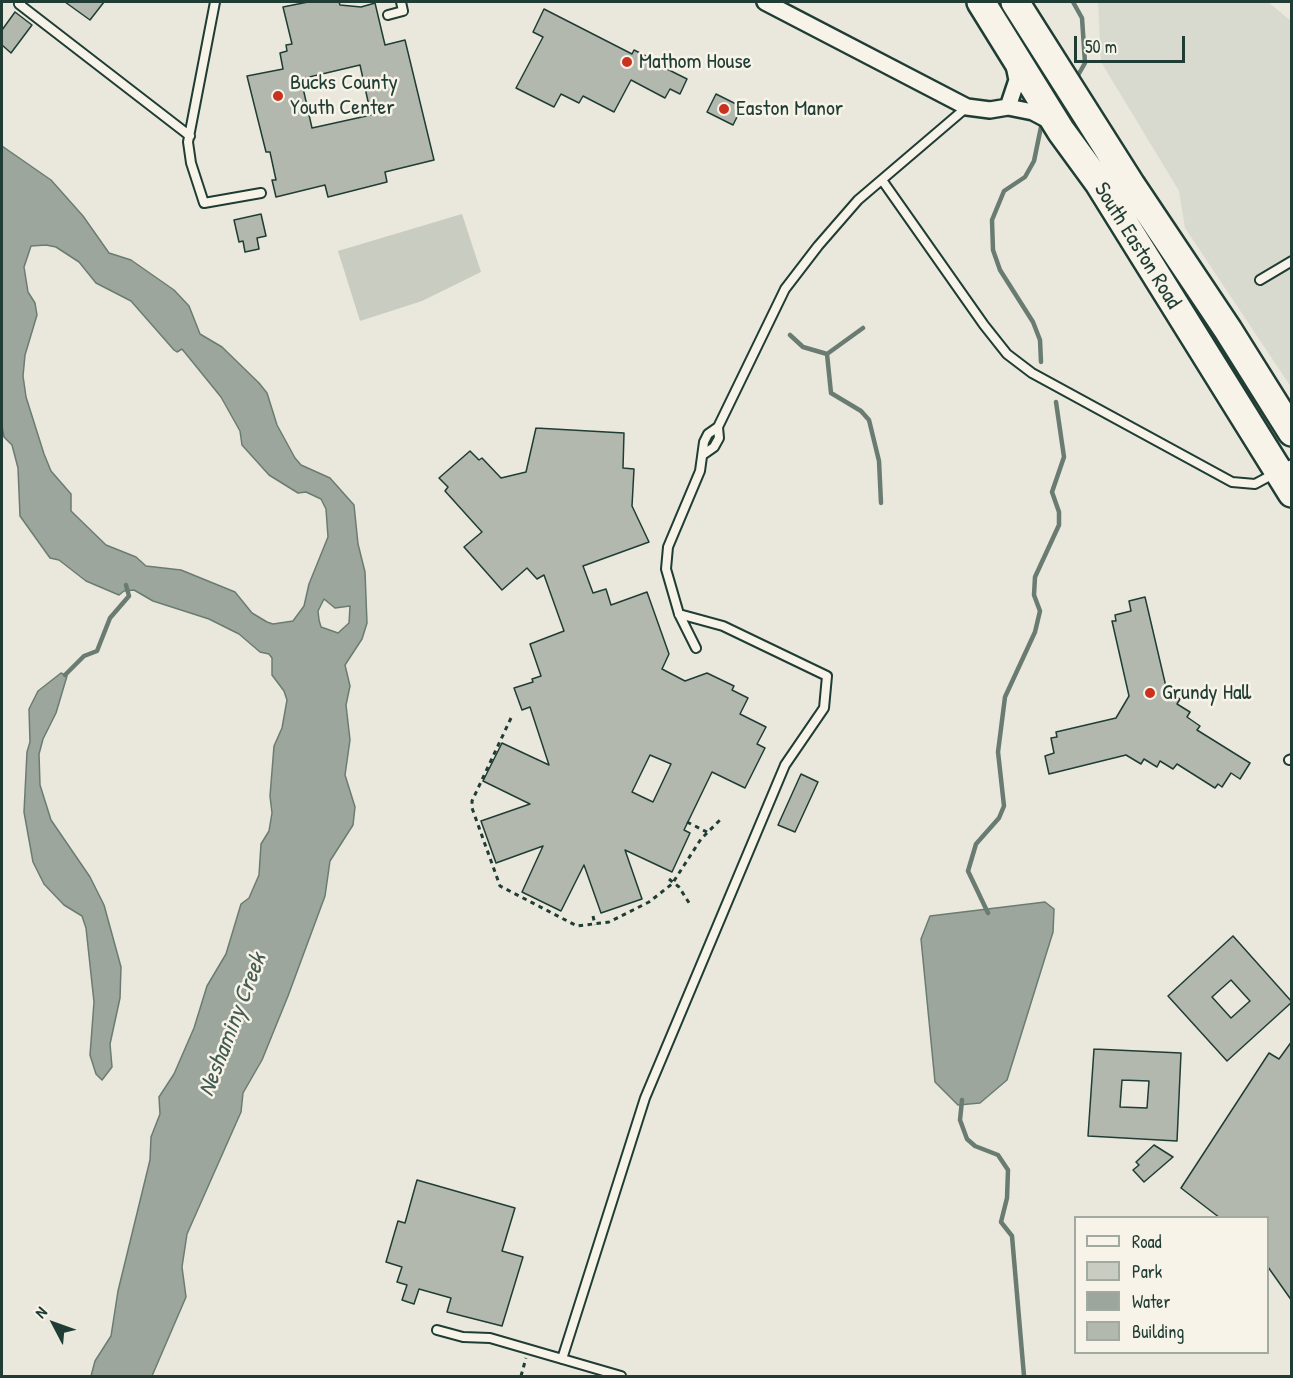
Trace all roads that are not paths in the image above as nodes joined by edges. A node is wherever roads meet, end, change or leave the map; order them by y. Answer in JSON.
{"nodes":[{"id":1,"x":21,"y":2,"type":"edge"},
{"id":2,"x":215,"y":2,"type":"edge"},
{"id":3,"x":401,"y":2,"type":"edge"},
{"id":4,"x":765,"y":2,"type":"edge"},
{"id":5,"x":981,"y":2,"type":"edge"},
{"id":6,"x":1016,"y":2,"type":"edge"},
{"id":7,"x":388,"y":15,"type":"dead end"},
{"id":8,"x":1005,"y":43,"type":"junction"},
{"id":9,"x":967,"y":107,"type":"junction"},
{"id":10,"x":1008,"y":107,"type":"junction"},
{"id":11,"x":1061,"y":131,"type":"junction"},
{"id":12,"x":190,"y":136,"type":"junction"},
{"id":13,"x":882,"y":180,"type":"junction"},
{"id":14,"x":261,"y":193,"type":"dead end"},
{"id":15,"x":1292,"y":261,"type":"edge"},
{"id":16,"x":1260,"y":280,"type":"dead end"},
{"id":17,"x":1292,"y":432,"type":"edge"},
{"id":18,"x":1287,"y":476,"type":"edge"},
{"id":19,"x":679,"y":614,"type":"junction"},
{"id":20,"x":696,"y":648,"type":"dead end"},
{"id":21,"x":437,"y":1330,"type":"dead end"},
{"id":22,"x":562,"y":1359,"type":"junction"},
{"id":23,"x":621,"y":1377,"type":"edge"}],
"edges":[{"from":1,"to":12,"type":"lane"},
{"from":2,"to":12,"type":"lane"},
{"from":3,"to":7,"type":"lane"},
{"from":4,"to":9,"type":"street"},
{"from":5,"to":8,"type":"highway","name":"South Easton Road"},
{"from":6,"to":17,"type":"highway","name":"South Easton Road"},
{"from":8,"to":10,"type":"street"},
{"from":8,"to":11,"type":"highway","name":"South Easton Road"},
{"from":9,"to":10,"type":"street"},
{"from":9,"to":13,"type":"lane"},
{"from":10,"to":11,"type":"street"},
{"from":11,"to":18,"type":"highway","name":"South Easton Road"},
{"from":12,"to":14,"type":"lane"},
{"from":13,"to":18,"type":"lane"},
{"from":13,"to":19,"type":"lane"},
{"from":15,"to":16,"type":"lane"},
{"from":19,"to":20,"type":"lane"},
{"from":19,"to":22,"type":"lane"},
{"from":21,"to":22,"type":"lane"},
{"from":22,"to":23,"type":"lane"}]}
